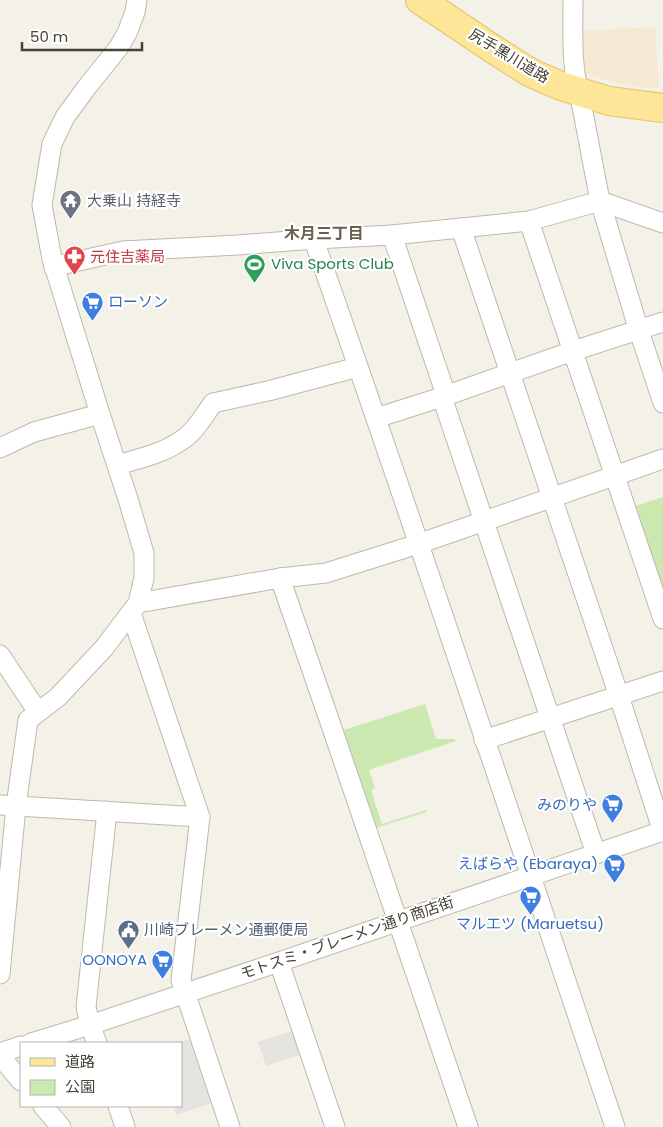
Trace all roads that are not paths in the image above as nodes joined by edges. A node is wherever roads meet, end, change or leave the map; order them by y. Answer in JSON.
{"nodes":[{"id":1,"x":137,"y":0,"type":"edge"},
{"id":2,"x":420,"y":0,"type":"edge"},
{"id":3,"x":437,"y":0,"type":"edge"},
{"id":4,"x":573,"y":0,"type":"edge"},
{"id":5,"x":577,"y":87,"type":"junction"},
{"id":6,"x":663,"y":98,"type":"edge"},
{"id":7,"x":663,"y":108,"type":"edge"},
{"id":8,"x":600,"y":201,"type":"junction"},
{"id":9,"x":529,"y":221,"type":"junction"},
{"id":10,"x":663,"y":223,"type":"edge"},
{"id":11,"x":461,"y":228,"type":"junction"},
{"id":12,"x":392,"y":235,"type":"junction"},
{"id":13,"x":315,"y":238,"type":"junction"},
{"id":14,"x":54,"y":268,"type":"junction"},
{"id":15,"x":663,"y":322,"type":"edge"},
{"id":16,"x":638,"y":330,"type":"junction"},
{"id":17,"x":573,"y":351,"type":"junction"},
{"id":18,"x":358,"y":367,"type":"junction"},
{"id":19,"x":510,"y":372,"type":"junction"},
{"id":20,"x":662,"y":395,"type":"edge"},
{"id":21,"x":444,"y":396,"type":"junction"},
{"id":22,"x":100,"y":414,"type":"junction"},
{"id":23,"x":376,"y":418,"type":"junction"},
{"id":24,"x":0,"y":448,"type":"edge"},
{"id":25,"x":663,"y":459,"type":"edge"},
{"id":26,"x":117,"y":465,"type":"junction"},
{"id":27,"x":615,"y":476,"type":"junction"},
{"id":28,"x":552,"y":498,"type":"junction"},
{"id":29,"x":483,"y":521,"type":"junction"},
{"id":30,"x":418,"y":544,"type":"junction"},
{"id":31,"x":280,"y":578,"type":"junction"},
{"id":32,"x":134,"y":608,"type":"junction"},
{"id":33,"x":663,"y":619,"type":"edge"},
{"id":34,"x":0,"y":655,"type":"edge"},
{"id":35,"x":663,"y":681,"type":"edge"},
{"id":36,"x":619,"y":696,"type":"junction"},
{"id":37,"x":38,"y":712,"type":"junction"},
{"id":38,"x":550,"y":718,"type":"junction"},
{"id":39,"x":484,"y":740,"type":"junction"},
{"id":40,"x":8,"y":805,"type":"edge"},
{"id":41,"x":107,"y":811,"type":"junction"},
{"id":42,"x":200,"y":817,"type":"junction"},
{"id":43,"x":663,"y":831,"type":"edge"},
{"id":44,"x":596,"y":854,"type":"junction"},
{"id":45,"x":531,"y":876,"type":"junction"},
{"id":46,"x":398,"y":921,"type":"junction"},
{"id":47,"x":279,"y":962,"type":"junction"},
{"id":48,"x":0,"y":974,"type":"edge"},
{"id":49,"x":185,"y":993,"type":"junction"},
{"id":50,"x":90,"y":1025,"type":"junction"},
{"id":51,"x":34,"y":1042,"type":"edge"},
{"id":52,"x":97,"y":1042,"type":"edge"},
{"id":53,"x":20,"y":1046,"type":"edge"},
{"id":54,"x":0,"y":1053,"type":"edge"},
{"id":55,"x":0,"y":1060,"type":"edge"},
{"id":56,"x":20,"y":1080,"type":"edge"},
{"id":57,"x":43,"y":1107,"type":"edge"},
{"id":58,"x":118,"y":1107,"type":"edge"},
{"id":59,"x":61,"y":1127,"type":"edge"},
{"id":60,"x":125,"y":1127,"type":"edge"},
{"id":61,"x":230,"y":1127,"type":"edge"},
{"id":62,"x":335,"y":1127,"type":"edge"},
{"id":63,"x":468,"y":1127,"type":"edge"},
{"id":64,"x":615,"y":1127,"type":"edge"}],
"edges":[{"from":1,"to":14,"type":"street"},
{"from":2,"to":5,"type":"main road","name":"尻手黒川道路"},
{"from":3,"to":5,"type":"main road","name":"尻手黒川道路"},
{"from":4,"to":5,"type":"street"},
{"from":5,"to":6,"type":"main road","name":"尻手黒川道路"},
{"from":5,"to":7,"type":"main road","name":"尻手黒川道路"},
{"from":5,"to":8,"type":"street"},
{"from":8,"to":9,"type":"street"},
{"from":8,"to":10,"type":"street"},
{"from":8,"to":16,"type":"street"},
{"from":9,"to":11,"type":"street"},
{"from":9,"to":17,"type":"street"},
{"from":11,"to":12,"type":"street"},
{"from":11,"to":19,"type":"street"},
{"from":12,"to":13,"type":"street"},
{"from":12,"to":21,"type":"street"},
{"from":13,"to":14,"type":"street"},
{"from":13,"to":18,"type":"street"},
{"from":14,"to":22,"type":"street"},
{"from":15,"to":16,"type":"street"},
{"from":16,"to":17,"type":"street"},
{"from":16,"to":20,"type":"street"},
{"from":17,"to":19,"type":"street"},
{"from":17,"to":27,"type":"street"},
{"from":18,"to":23,"type":"street"},
{"from":18,"to":26,"type":"street"},
{"from":19,"to":21,"type":"street"},
{"from":19,"to":28,"type":"street"},
{"from":21,"to":23,"type":"street"},
{"from":21,"to":29,"type":"street"},
{"from":22,"to":24,"type":"street"},
{"from":22,"to":26,"type":"street"},
{"from":23,"to":30,"type":"street"},
{"from":25,"to":27,"type":"street"},
{"from":26,"to":32,"type":"street"},
{"from":27,"to":28,"type":"street"},
{"from":27,"to":33,"type":"street"},
{"from":28,"to":29,"type":"street"},
{"from":28,"to":36,"type":"street"},
{"from":29,"to":30,"type":"street"},
{"from":29,"to":38,"type":"street"},
{"from":30,"to":31,"type":"street"},
{"from":30,"to":39,"type":"street"},
{"from":31,"to":32,"type":"street"},
{"from":31,"to":46,"type":"street"},
{"from":32,"to":37,"type":"street"},
{"from":32,"to":42,"type":"street"},
{"from":34,"to":37,"type":"street"},
{"from":35,"to":36,"type":"street"},
{"from":36,"to":38,"type":"street"},
{"from":36,"to":43,"type":"street"},
{"from":37,"to":40,"type":"street"},
{"from":38,"to":39,"type":"street"},
{"from":38,"to":44,"type":"street"},
{"from":39,"to":45,"type":"street"},
{"from":40,"to":41,"type":"street"},
{"from":40,"to":48,"type":"street"},
{"from":41,"to":42,"type":"street"},
{"from":41,"to":50,"type":"street"},
{"from":42,"to":49,"type":"street"},
{"from":43,"to":44,"type":"street","name":"モトスミ・ブレーメン通り商店街"},
{"from":44,"to":45,"type":"street","name":"モトスミ・ブレーメン通り商店街"},
{"from":45,"to":46,"type":"street","name":"モトスミ・ブレーメン通り商店街"},
{"from":45,"to":64,"type":"street"},
{"from":46,"to":47,"type":"street","name":"モトスミ・ブレーメン通り商店街"},
{"from":46,"to":63,"type":"street"},
{"from":47,"to":49,"type":"street","name":"モトスミ・ブレーメン通り商店街"},
{"from":47,"to":62,"type":"street"},
{"from":49,"to":50,"type":"street","name":"モトスミ・ブレーメン通り商店街"},
{"from":49,"to":61,"type":"street"},
{"from":50,"to":51,"type":"street","name":"モトスミ・ブレーメン通り商店街"},
{"from":50,"to":52,"type":"street"},
{"from":53,"to":54,"type":"street"},
{"from":55,"to":56,"type":"street"},
{"from":57,"to":59,"type":"street"},
{"from":58,"to":60,"type":"street"}]}
